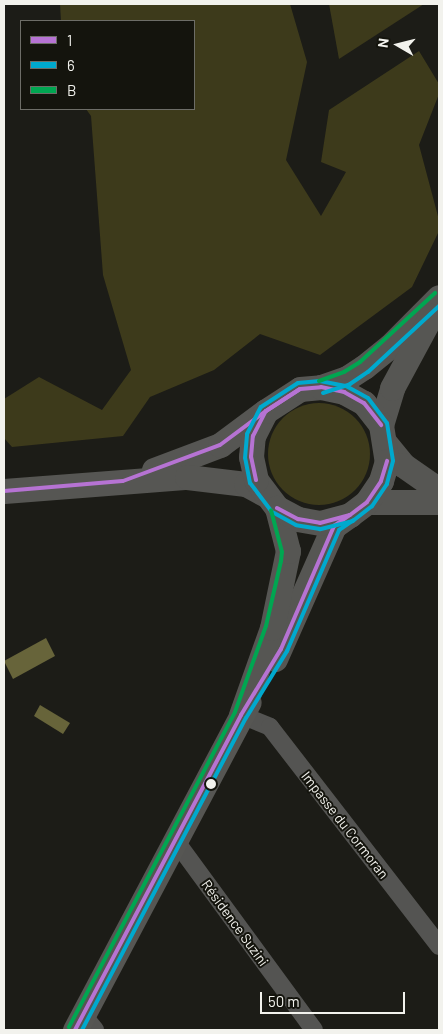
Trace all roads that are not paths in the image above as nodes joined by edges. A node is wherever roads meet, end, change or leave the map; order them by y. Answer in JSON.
{"nodes":[{"id":1,"x":439,"y":298,"type":"edge"},
{"id":2,"x":321,"y":387,"type":"junction"},
{"id":3,"x":266,"y":411,"type":"junction"},
{"id":4,"x":383,"y":434,"type":"junction"},
{"id":5,"x":123,"y":481,"type":"junction"},
{"id":6,"x":439,"y":490,"type":"edge"},
{"id":7,"x":4,"y":491,"type":"edge"},
{"id":8,"x":270,"y":501,"type":"junction"},
{"id":9,"x":439,"y":502,"type":"edge"},
{"id":10,"x":359,"y":508,"type":"junction"},
{"id":11,"x":241,"y":715,"type":"junction"},
{"id":12,"x":174,"y":840,"type":"junction"},
{"id":13,"x":439,"y":946,"type":"edge"},
{"id":14,"x":84,"y":1025,"type":"edge"},
{"id":15,"x":314,"y":1030,"type":"edge"}],
"edges":[{"from":1,"to":2,"type":"main road"},
{"from":1,"to":4,"type":"main road"},
{"from":2,"to":3,"type":"main road"},
{"from":2,"to":4,"type":"main road"},
{"from":3,"to":5,"type":"main road"},
{"from":3,"to":8,"type":"main road"},
{"from":4,"to":6,"type":"main road"},
{"from":4,"to":10,"type":"main road"},
{"from":5,"to":7,"type":"main road"},
{"from":5,"to":8,"type":"main road"},
{"from":8,"to":10,"type":"main road"},
{"from":8,"to":11,"type":"main road"},
{"from":9,"to":10,"type":"main road"},
{"from":10,"to":11,"type":"main road"},
{"from":11,"to":12,"type":"main road"},
{"from":11,"to":13,"type":"street","name":"Impasse du Cormoran"},
{"from":12,"to":14,"type":"main road"},
{"from":12,"to":15,"type":"street","name":"Résidence Suzini"}]}
